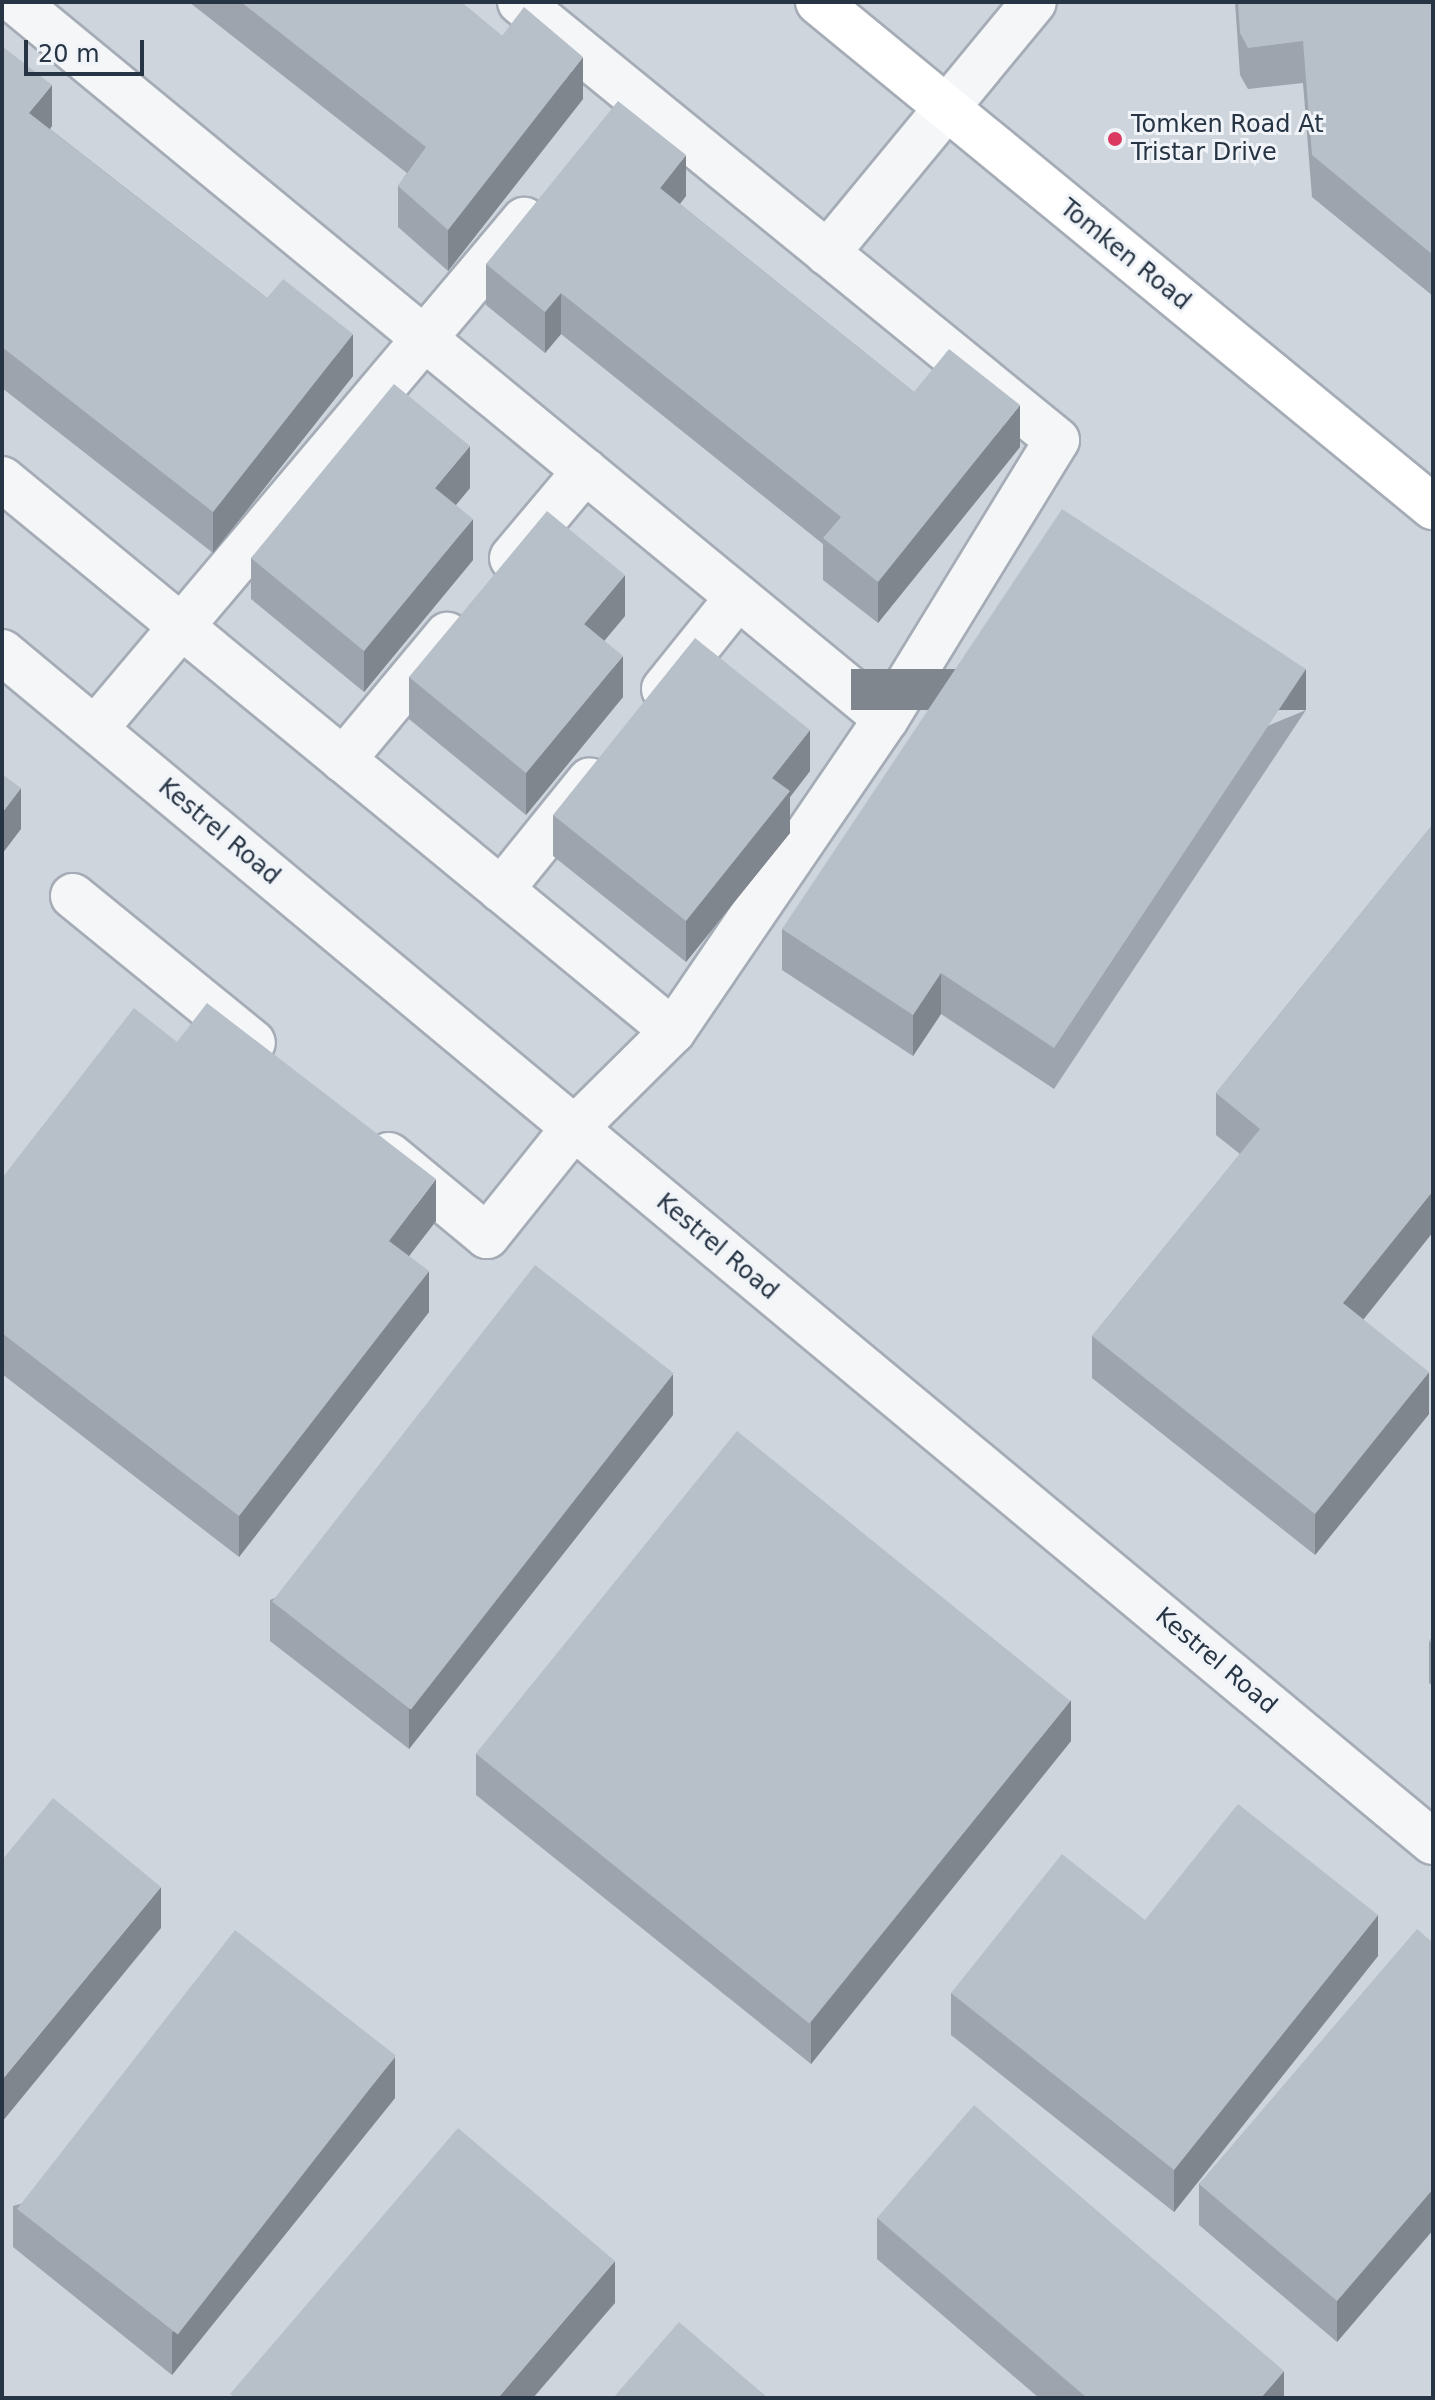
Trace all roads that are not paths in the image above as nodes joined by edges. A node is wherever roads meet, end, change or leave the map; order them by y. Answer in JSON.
{"nodes":[{"id":1,"x":16,"y":2,"type":"edge"},
{"id":2,"x":520,"y":2,"type":"edge"},
{"id":3,"x":818,"y":2,"type":"edge"},
{"id":4,"x":1034,"y":2,"type":"edge"},
{"id":5,"x":631,"y":93,"type":"junction"},
{"id":6,"x":943,"y":105,"type":"junction"},
{"id":7,"x":602,"y":128,"type":"edge"},
{"id":8,"x":552,"y":186,"type":"edge"},
{"id":9,"x":827,"y":253,"type":"junction"},
{"id":10,"x":424,"y":338,"type":"junction"},
{"id":11,"x":585,"y":471,"type":"junction"},
{"id":12,"x":2,"y":479,"type":"edge"},
{"id":13,"x":1433,"y":507,"type":"edge"},
{"id":14,"x":738,"y":597,"type":"junction"},
{"id":15,"x":178,"y":624,"type":"junction"},
{"id":16,"x":2,"y":652,"type":"edge"},
{"id":17,"x":886,"y":719,"type":"junction"},
{"id":18,"x":95,"y":729,"type":"junction"},
{"id":19,"x":343,"y":760,"type":"junction"},
{"id":20,"x":501,"y":890,"type":"junction"},
{"id":21,"x":73,"y":896,"type":"dead end"},
{"id":22,"x":673,"y":1031,"type":"junction"},
{"id":23,"x":280,"y":1066,"type":"edge"},
{"id":24,"x":353,"y":1126,"type":"edge"},
{"id":25,"x":577,"y":1130,"type":"junction"},
{"id":26,"x":1433,"y":1842,"type":"edge"}],
"edges":[{"from":1,"to":10,"type":"street"},
{"from":2,"to":5,"type":"street"},
{"from":3,"to":6,"type":"main road","name":"Tomken Road"},
{"from":4,"to":6,"type":"street"},
{"from":5,"to":7,"type":"street"},
{"from":5,"to":9,"type":"street"},
{"from":6,"to":9,"type":"street"},
{"from":6,"to":13,"type":"main road","name":"Tomken Road"},
{"from":8,"to":10,"type":"street"},
{"from":9,"to":17,"type":"street"},
{"from":10,"to":11,"type":"street"},
{"from":10,"to":15,"type":"street"},
{"from":11,"to":14,"type":"street"},
{"from":11,"to":19,"type":"street"},
{"from":12,"to":15,"type":"street"},
{"from":14,"to":17,"type":"street"},
{"from":14,"to":20,"type":"street"},
{"from":15,"to":18,"type":"street"},
{"from":15,"to":19,"type":"street"},
{"from":16,"to":18,"type":"street","name":"Kestrel Road"},
{"from":17,"to":22,"type":"street"},
{"from":18,"to":25,"type":"street","name":"Kestrel Road"},
{"from":19,"to":20,"type":"street"},
{"from":20,"to":22,"type":"street"},
{"from":21,"to":23,"type":"street"},
{"from":22,"to":25,"type":"street"},
{"from":24,"to":25,"type":"street"},
{"from":25,"to":26,"type":"street","name":"Kestrel Road"}]}
